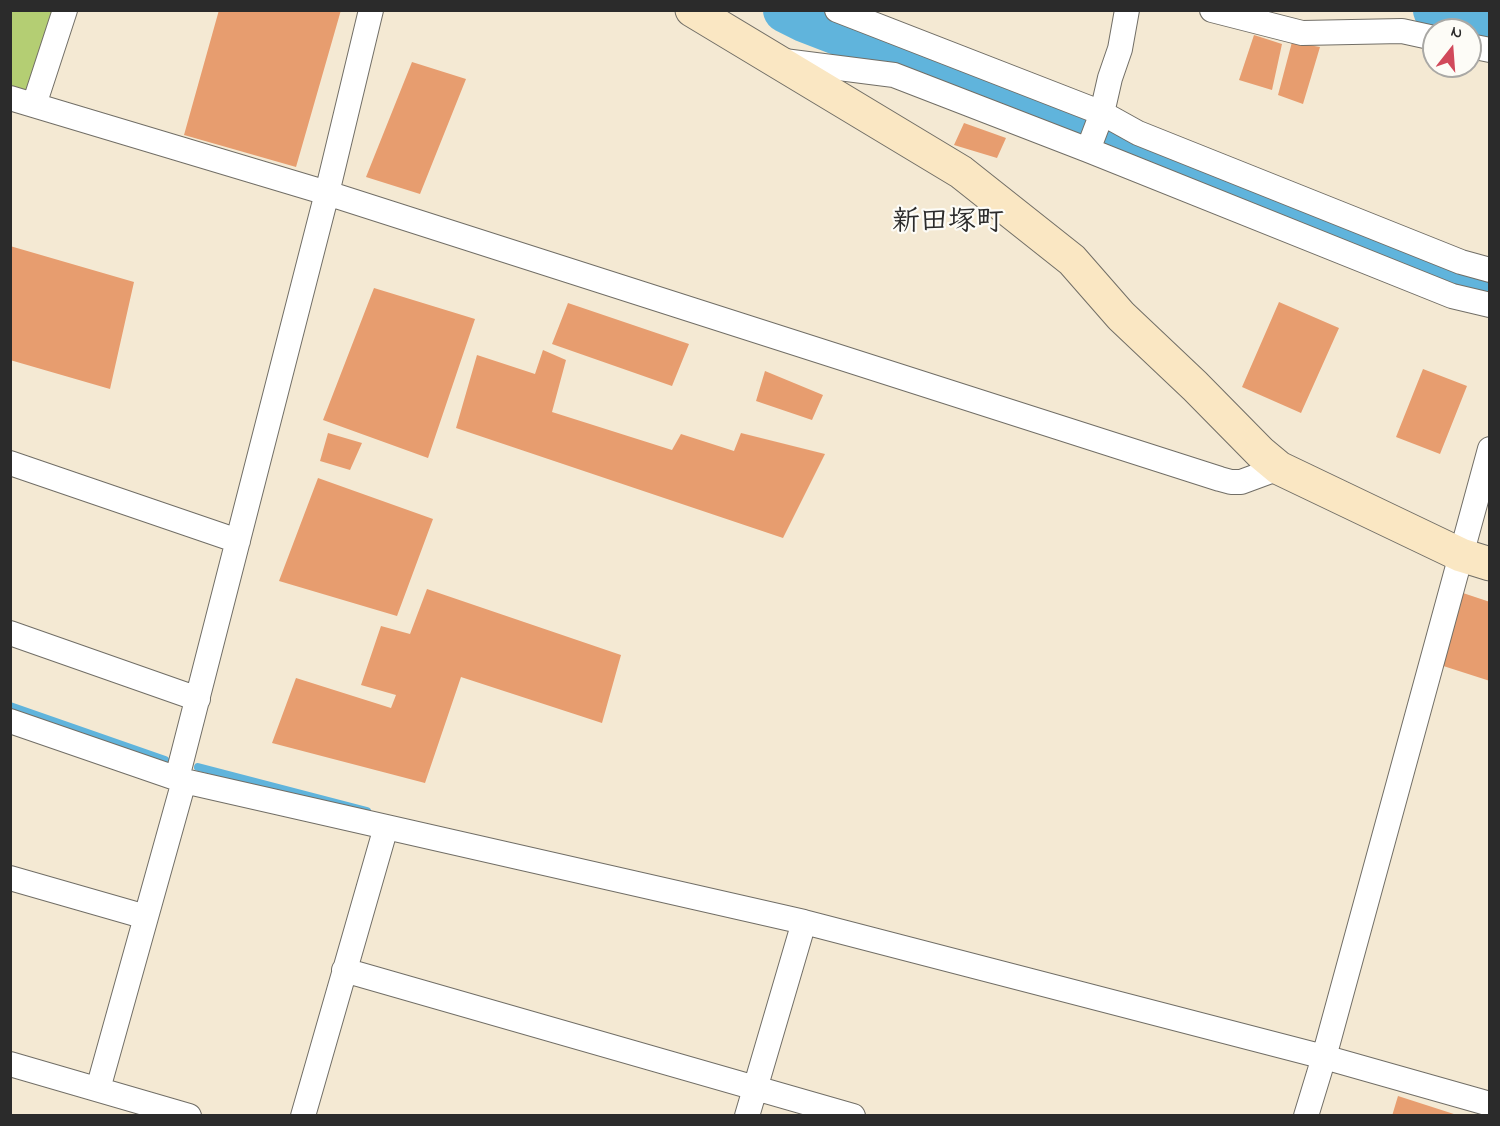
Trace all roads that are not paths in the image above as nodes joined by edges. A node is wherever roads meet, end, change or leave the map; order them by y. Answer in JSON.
{"nodes":[{"id":1,"x":65,"y":10,"type":"edge"},
{"id":2,"x":371,"y":10,"type":"edge"},
{"id":3,"x":692,"y":10,"type":"edge"},
{"id":4,"x":837,"y":10,"type":"edge"},
{"id":5,"x":1127,"y":10,"type":"edge"},
{"id":6,"x":1212,"y":10,"type":"edge"},
{"id":7,"x":1422,"y":35,"type":"edge"},
{"id":8,"x":776,"y":60,"type":"junction"},
{"id":9,"x":10,"y":98,"type":"edge"},
{"id":10,"x":33,"y":105,"type":"junction"},
{"id":11,"x":1102,"y":113,"type":"junction"},
{"id":12,"x":1088,"y":150,"type":"junction"},
{"id":13,"x":327,"y":193,"type":"junction"},
{"id":14,"x":1490,"y":270,"type":"edge"},
{"id":15,"x":1490,"y":305,"type":"edge"},
{"id":16,"x":1490,"y":449,"type":"edge"},
{"id":17,"x":10,"y":463,"type":"edge"},
{"id":18,"x":1279,"y":468,"type":"junction"},
{"id":19,"x":238,"y":541,"type":"junction"},
{"id":20,"x":1475,"y":559,"type":"edge"},
{"id":21,"x":10,"y":633,"type":"edge"},
{"id":22,"x":198,"y":699,"type":"junction"},
{"id":23,"x":10,"y":721,"type":"edge"},
{"id":24,"x":181,"y":780,"type":"junction"},
{"id":25,"x":386,"y":827,"type":"junction"},
{"id":26,"x":10,"y":878,"type":"edge"},
{"id":27,"x":146,"y":917,"type":"junction"},
{"id":28,"x":804,"y":922,"type":"junction"},
{"id":29,"x":344,"y":970,"type":"junction"},
{"id":30,"x":1324,"y":1057,"type":"junction"},
{"id":31,"x":10,"y":1064,"type":"edge"},
{"id":32,"x":755,"y":1087,"type":"junction"},
{"id":33,"x":98,"y":1089,"type":"junction"},
{"id":34,"x":1490,"y":1104,"type":"edge"},
{"id":35,"x":189,"y":1116,"type":"edge"},
{"id":36,"x":303,"y":1116,"type":"edge"},
{"id":37,"x":747,"y":1116,"type":"edge"},
{"id":38,"x":853,"y":1116,"type":"edge"},
{"id":39,"x":1306,"y":1116,"type":"edge"}],
"edges":[{"from":1,"to":10,"type":"street"},
{"from":2,"to":13,"type":"street"},
{"from":3,"to":8,"type":"street"},
{"from":4,"to":11,"type":"street"},
{"from":5,"to":11,"type":"street"},
{"from":6,"to":7,"type":"street"},
{"from":8,"to":12,"type":"street"},
{"from":8,"to":18,"type":"street"},
{"from":9,"to":10,"type":"street"},
{"from":10,"to":13,"type":"street"},
{"from":11,"to":12,"type":"street"},
{"from":11,"to":14,"type":"street"},
{"from":12,"to":15,"type":"street"},
{"from":13,"to":18,"type":"street"},
{"from":13,"to":19,"type":"street"},
{"from":16,"to":20,"type":"street"},
{"from":17,"to":19,"type":"street"},
{"from":18,"to":20,"type":"street"},
{"from":19,"to":22,"type":"street"},
{"from":20,"to":30,"type":"street"},
{"from":21,"to":22,"type":"street"},
{"from":22,"to":24,"type":"street"},
{"from":23,"to":24,"type":"street"},
{"from":24,"to":25,"type":"street"},
{"from":24,"to":27,"type":"street"},
{"from":25,"to":28,"type":"street"},
{"from":25,"to":29,"type":"street"},
{"from":26,"to":27,"type":"street"},
{"from":27,"to":33,"type":"street"},
{"from":28,"to":30,"type":"street"},
{"from":28,"to":32,"type":"street"},
{"from":29,"to":32,"type":"street"},
{"from":29,"to":36,"type":"street"},
{"from":30,"to":34,"type":"street"},
{"from":30,"to":39,"type":"street"},
{"from":31,"to":33,"type":"street"},
{"from":32,"to":37,"type":"street"},
{"from":32,"to":38,"type":"street"},
{"from":33,"to":35,"type":"street"}]}
